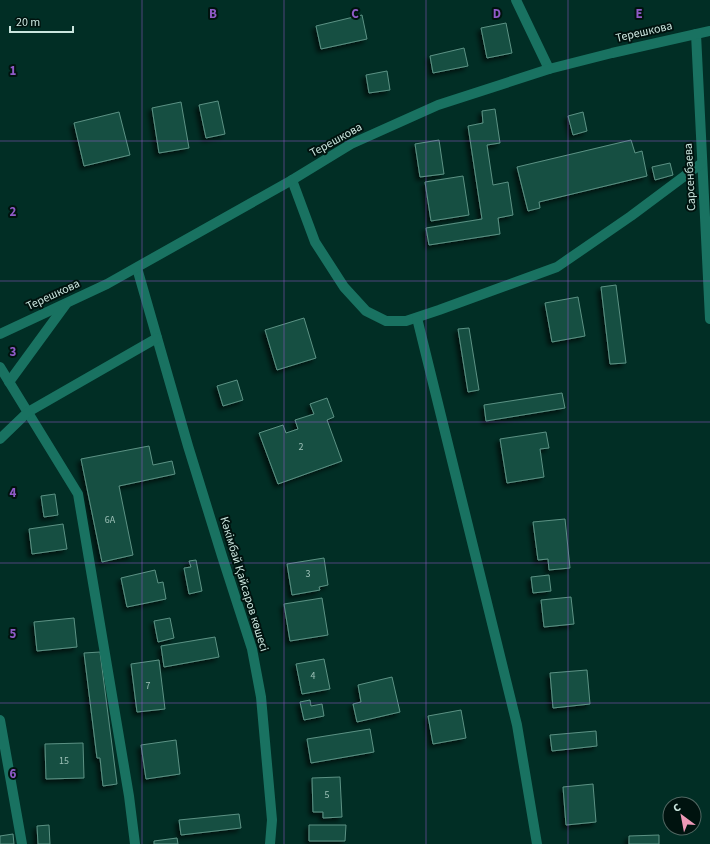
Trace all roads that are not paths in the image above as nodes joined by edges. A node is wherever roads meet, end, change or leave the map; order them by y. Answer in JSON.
{"nodes":[{"id":1,"x":516,"y":0,"type":"edge"},
{"id":2,"x":710,"y":31,"type":"edge"},
{"id":3,"x":696,"y":34,"type":"junction"},
{"id":4,"x":549,"y":69,"type":"junction"},
{"id":5,"x":702,"y":163,"type":"junction"},
{"id":6,"x":292,"y":180,"type":"junction"},
{"id":7,"x":137,"y":268,"type":"junction"},
{"id":8,"x":67,"y":302,"type":"junction"},
{"id":9,"x":417,"y":318,"type":"junction"},
{"id":10,"x":710,"y":319,"type":"edge"},
{"id":11,"x":0,"y":334,"type":"edge"},
{"id":12,"x":157,"y":338,"type":"junction"},
{"id":13,"x":0,"y":367,"type":"edge"},
{"id":14,"x":9,"y":382,"type":"junction"},
{"id":15,"x":28,"y":412,"type":"junction"},
{"id":16,"x":0,"y":439,"type":"edge"},
{"id":17,"x":0,"y":720,"type":"edge"},
{"id":18,"x":22,"y":844,"type":"edge"},
{"id":19,"x":135,"y":844,"type":"edge"},
{"id":20,"x":270,"y":844,"type":"edge"},
{"id":21,"x":537,"y":844,"type":"edge"}],
"edges":[{"from":1,"to":4,"type":"street"},
{"from":2,"to":3,"type":"street","name":"Терешкова"},
{"from":3,"to":4,"type":"street","name":"Терешкова"},
{"from":3,"to":5,"type":"street","name":"Сарсенбаева"},
{"from":4,"to":6,"type":"street","name":"Терешкова"},
{"from":5,"to":9,"type":"street"},
{"from":5,"to":10,"type":"street","name":"Сарсенбаева"},
{"from":6,"to":7,"type":"street","name":"Терешкова"},
{"from":6,"to":9,"type":"street"},
{"from":7,"to":8,"type":"street","name":"Терешкова"},
{"from":7,"to":12,"type":"street","name":"Кәкімбай Қайсаров көшесі"},
{"from":8,"to":11,"type":"street","name":"Терешкова"},
{"from":8,"to":14,"type":"street"},
{"from":9,"to":21,"type":"street"},
{"from":12,"to":15,"type":"street"},
{"from":12,"to":20,"type":"street","name":"Кәкімбай Қайсаров көшесі"},
{"from":13,"to":14,"type":"street"},
{"from":14,"to":15,"type":"street"},
{"from":15,"to":16,"type":"street"},
{"from":15,"to":19,"type":"street"},
{"from":17,"to":18,"type":"street"}]}
